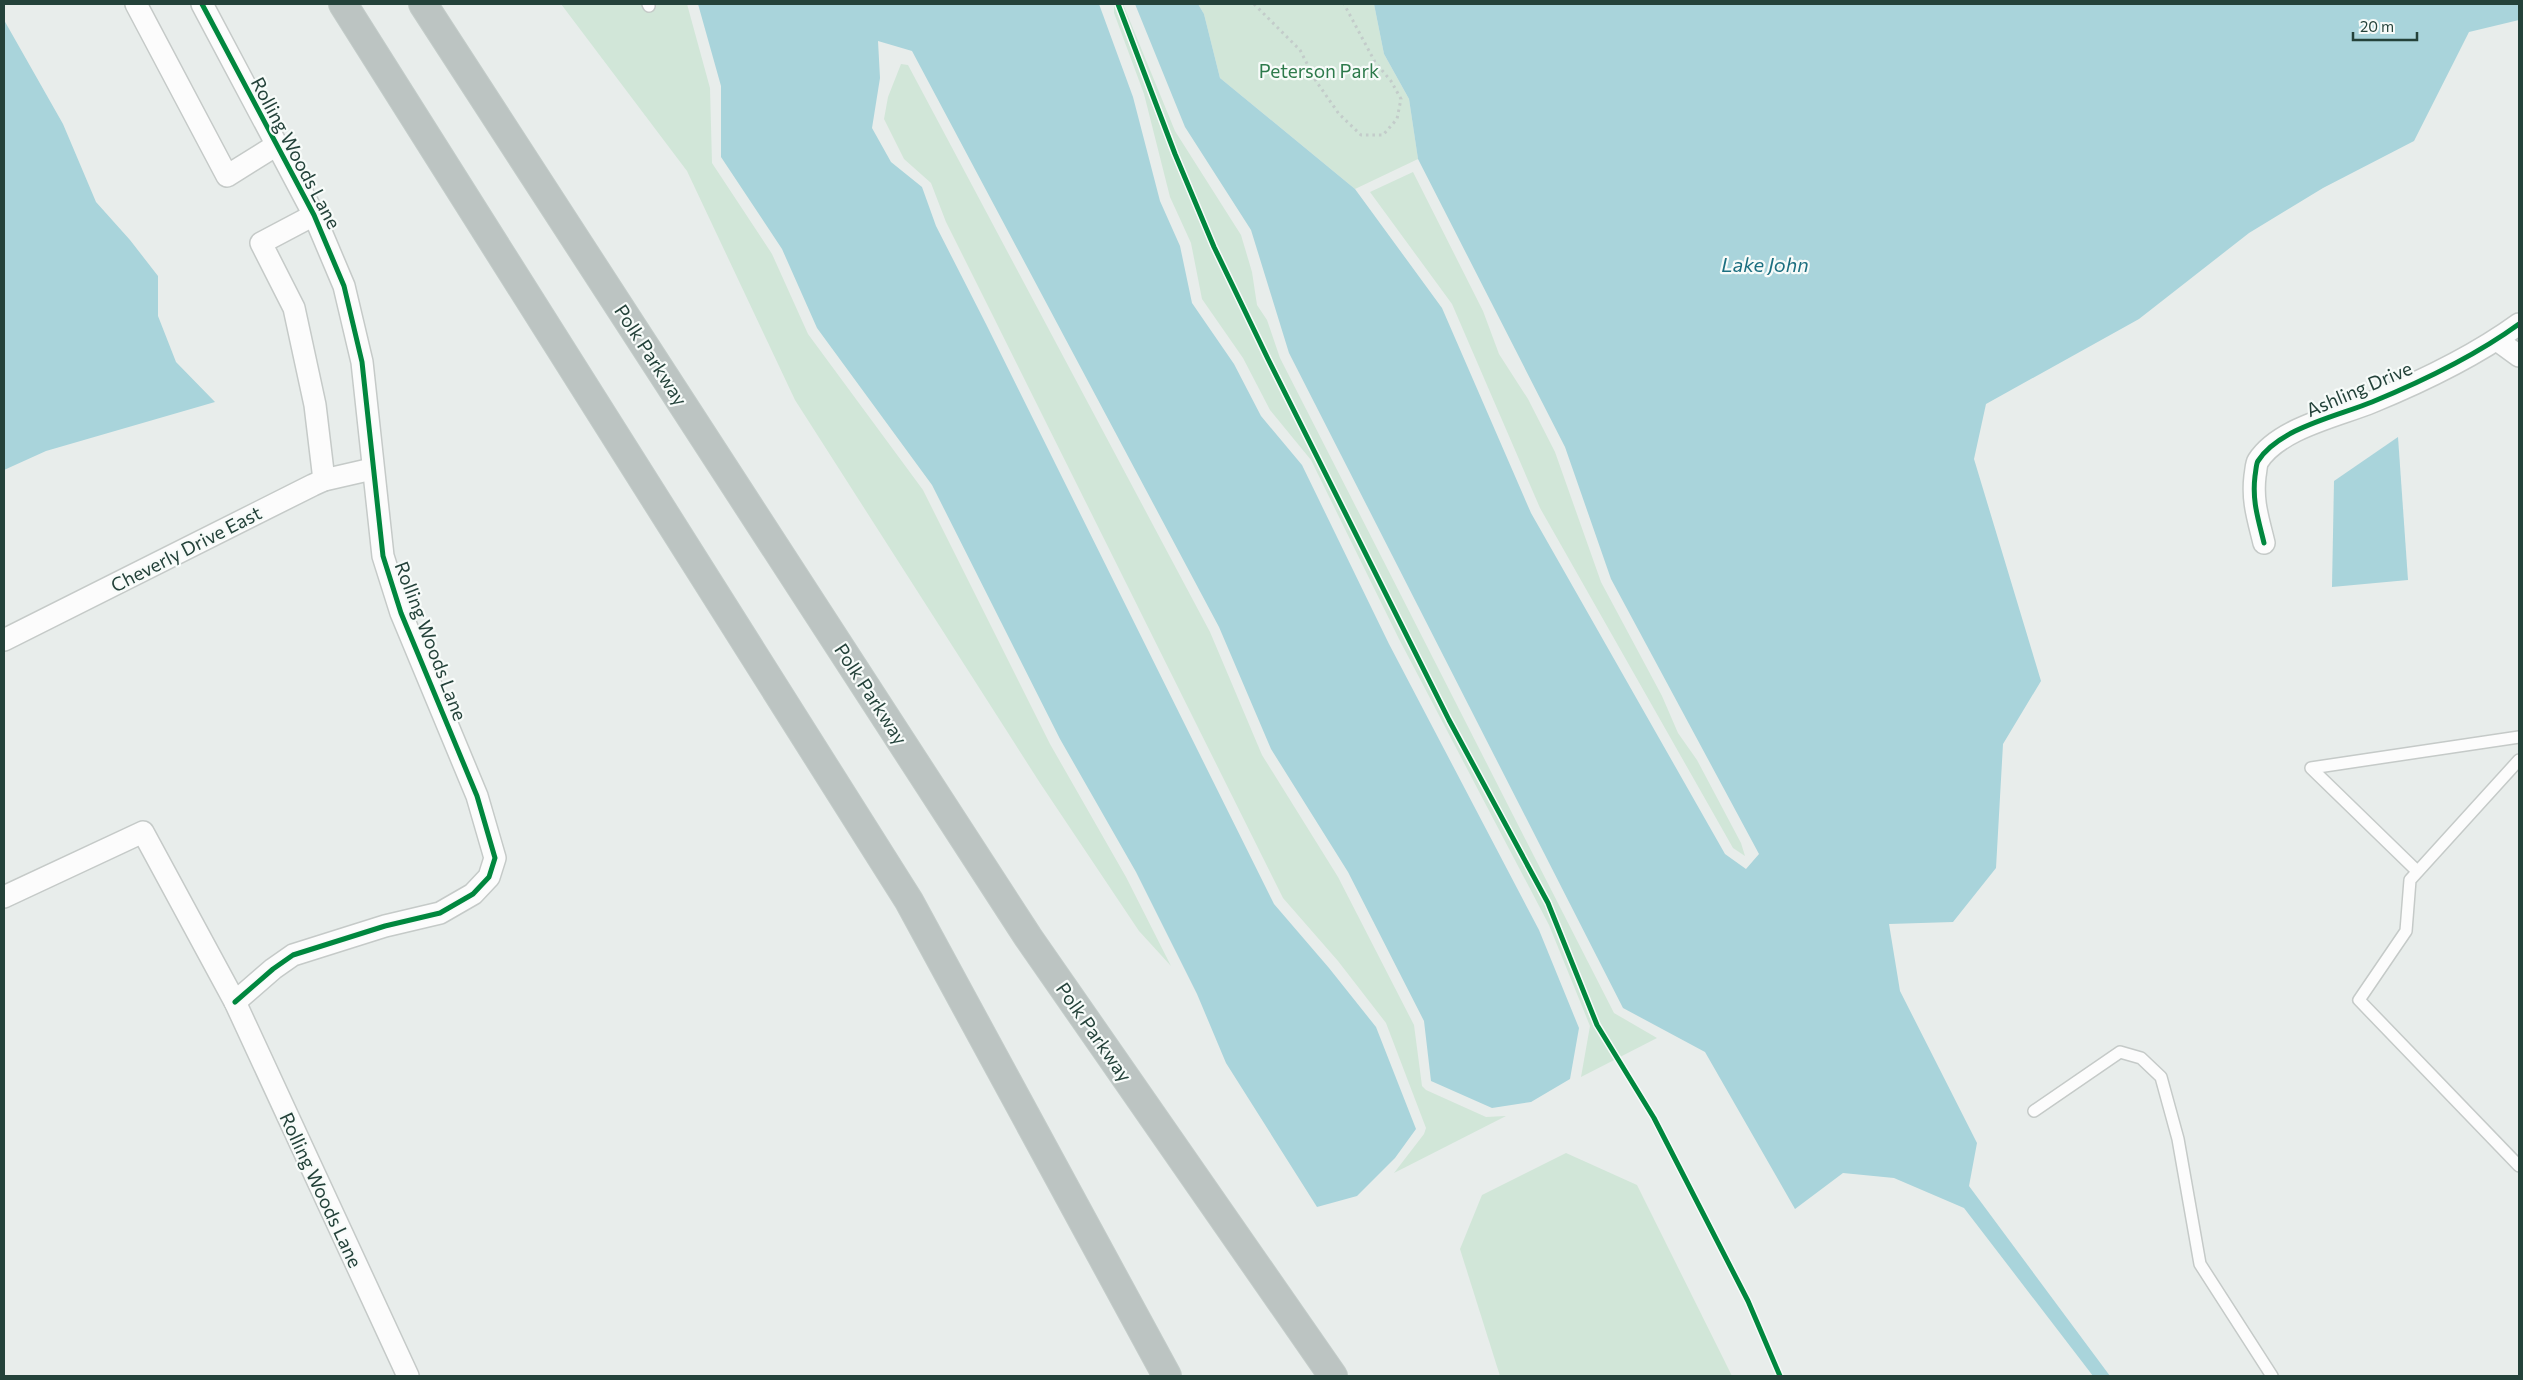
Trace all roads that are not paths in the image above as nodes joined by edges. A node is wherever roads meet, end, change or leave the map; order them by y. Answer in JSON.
{"nodes":[{"id":1,"x":136,"y":4,"type":"edge"},
{"id":2,"x":202,"y":4,"type":"edge"},
{"id":3,"x":342,"y":4,"type":"edge"},
{"id":4,"x":423,"y":4,"type":"edge"},
{"id":5,"x":275,"y":146,"type":"junction"},
{"id":6,"x":314,"y":215,"type":"junction"},
{"id":7,"x":2519,"y":324,"type":"edge"},
{"id":8,"x":2497,"y":340,"type":"junction"},
{"id":9,"x":2519,"y":356,"type":"edge"},
{"id":10,"x":372,"y":469,"type":"junction"},
{"id":11,"x":324,"y":480,"type":"junction"},
{"id":12,"x":2264,"y":543,"type":"dead end"},
{"id":13,"x":4,"y":640,"type":"edge"},
{"id":14,"x":2519,"y":737,"type":"edge"},
{"id":15,"x":2519,"y":761,"type":"edge"},
{"id":16,"x":2414,"y":875,"type":"junction"},
{"id":17,"x":4,"y":897,"type":"edge"},
{"id":18,"x":235,"y":1002,"type":"junction"},
{"id":19,"x":2034,"y":1111,"type":"dead end"},
{"id":20,"x":2519,"y":1166,"type":"edge"},
{"id":21,"x":408,"y":1376,"type":"edge"},
{"id":22,"x":1167,"y":1376,"type":"edge"},
{"id":23,"x":1332,"y":1376,"type":"edge"},
{"id":24,"x":2272,"y":1376,"type":"edge"}],
"edges":[{"from":1,"to":5,"type":"street","name":"Rolling Woods Lane"},
{"from":2,"to":5,"type":"street","name":"Rolling Woods Lane"},
{"from":3,"to":22,"type":"highway"},
{"from":4,"to":23,"type":"highway","name":"Polk Parkway"},
{"from":5,"to":6,"type":"street","name":"Rolling Woods Lane"},
{"from":6,"to":10,"type":"street","name":"Rolling Woods Lane"},
{"from":6,"to":11,"type":"street","name":"Rolling Woods Lane"},
{"from":7,"to":8,"type":"street","name":"Ashling Drive"},
{"from":8,"to":9,"type":"street"},
{"from":8,"to":12,"type":"street","name":"Ashling Drive"},
{"from":10,"to":11,"type":"street","name":"Cheverly Drive East"},
{"from":10,"to":18,"type":"street","name":"Rolling Woods Lane"},
{"from":11,"to":13,"type":"street","name":"Cheverly Drive East"},
{"from":14,"to":16,"type":"lane"},
{"from":15,"to":16,"type":"lane"},
{"from":16,"to":20,"type":"lane"},
{"from":17,"to":18,"type":"street","name":"Rolling Woods Lane"},
{"from":18,"to":21,"type":"street","name":"Rolling Woods Lane"},
{"from":19,"to":24,"type":"lane"}]}
